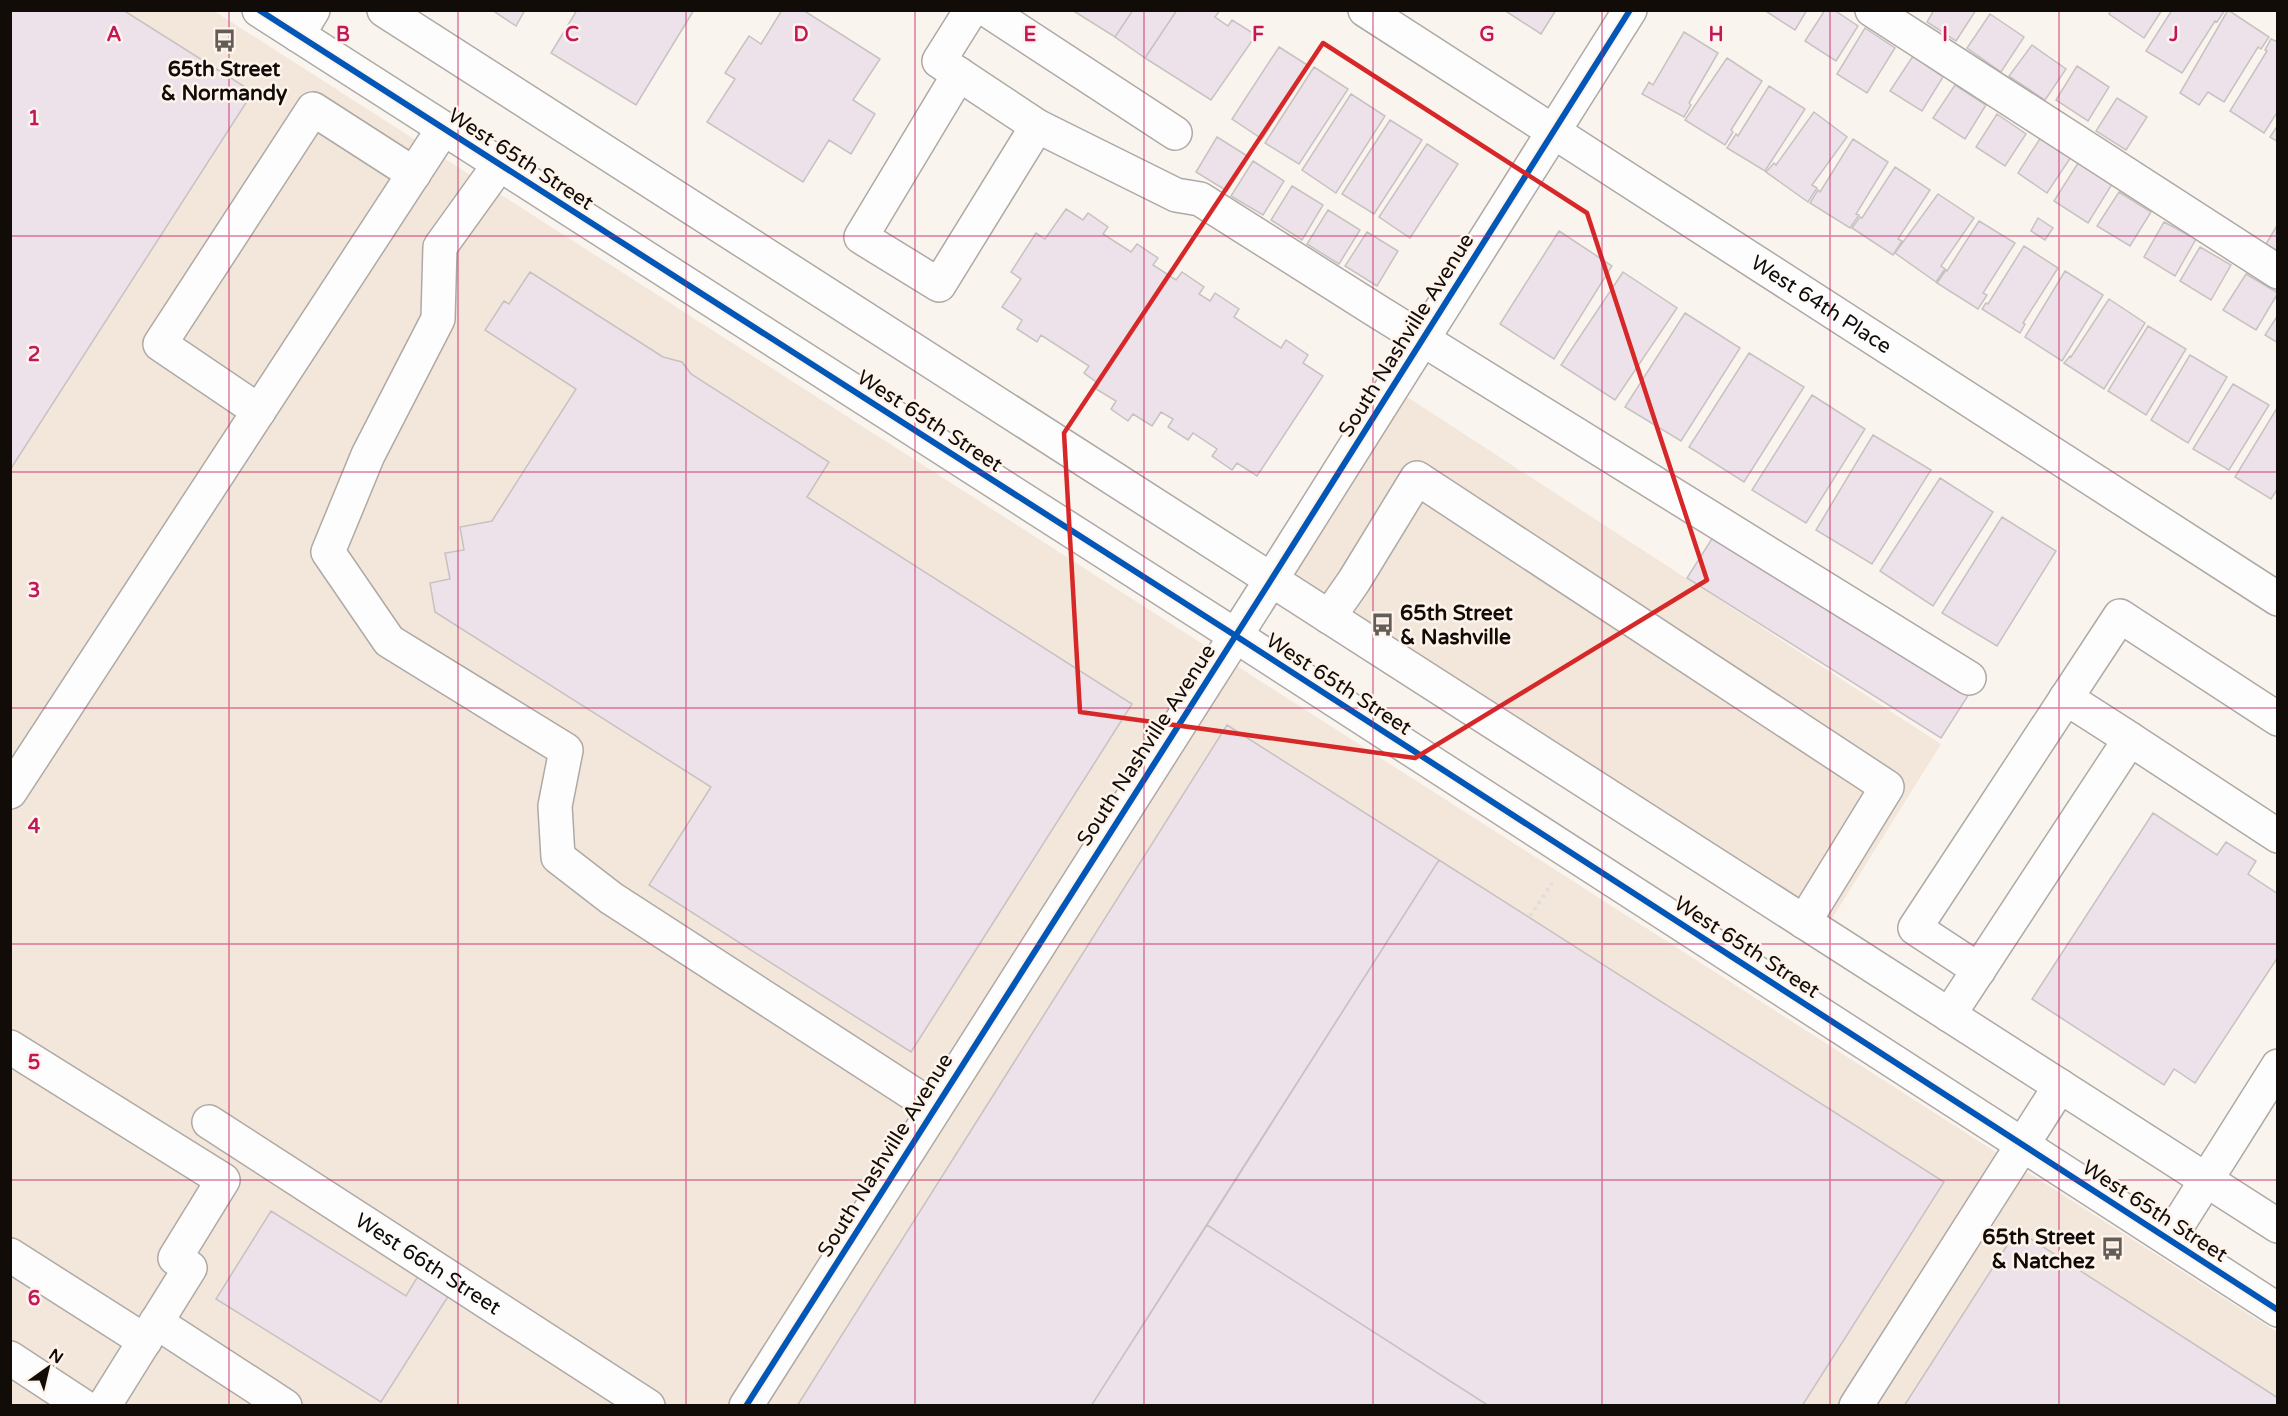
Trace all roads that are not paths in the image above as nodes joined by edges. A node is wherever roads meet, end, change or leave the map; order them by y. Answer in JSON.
{"nodes":[{"id":1,"x":259,"y":10,"type":"edge"},
{"id":2,"x":384,"y":10,"type":"edge"},
{"id":3,"x":971,"y":10,"type":"edge"},
{"id":4,"x":987,"y":10,"type":"edge"},
{"id":5,"x":1365,"y":10,"type":"edge"},
{"id":6,"x":1630,"y":10,"type":"edge"},
{"id":7,"x":1872,"y":10,"type":"edge"},
{"id":8,"x":306,"y":23,"type":"edge"},
{"id":9,"x":959,"y":74,"type":"junction"},
{"id":10,"x":1037,"y":126,"type":"junction"},
{"id":11,"x":443,"y":129,"type":"junction"},
{"id":12,"x":1554,"y":132,"type":"junction"},
{"id":13,"x":1174,"y":133,"type":"dead end"},
{"id":14,"x":500,"y":165,"type":"junction"},
{"id":15,"x":414,"y":174,"type":"junction"},
{"id":16,"x":2277,"y":272,"type":"edge"},
{"id":17,"x":1423,"y":340,"type":"junction"},
{"id":18,"x":259,"y":411,"type":"junction"},
{"id":19,"x":1271,"y":580,"type":"junction"},
{"id":20,"x":2277,"y":599,"type":"edge"},
{"id":21,"x":1329,"y":616,"type":"junction"},
{"id":22,"x":1236,"y":636,"type":"junction"},
{"id":23,"x":1969,"y":678,"type":"dead end"},
{"id":24,"x":2066,"y":698,"type":"junction"},
{"id":25,"x":2277,"y":719,"type":"edge"},
{"id":26,"x":2130,"y":739,"type":"junction"},
{"id":27,"x":10,"y":792,"type":"edge"},
{"id":28,"x":2277,"y":836,"type":"edge"},
{"id":29,"x":1804,"y":922,"type":"junction"},
{"id":30,"x":1979,"y":970,"type":"junction"},
{"id":31,"x":1950,"y":1016,"type":"junction"},
{"id":32,"x":10,"y":1047,"type":"edge"},
{"id":33,"x":2277,"y":1066,"type":"edge"},
{"id":34,"x":2060,"y":1086,"type":"junction"},
{"id":35,"x":934,"y":1108,"type":"junction"},
{"id":36,"x":209,"y":1122,"type":"dead end"},
{"id":37,"x":2022,"y":1146,"type":"junction"},
{"id":38,"x":2207,"y":1180,"type":"junction"},
{"id":39,"x":2277,"y":1226,"type":"edge"},
{"id":40,"x":2169,"y":1239,"type":"junction"},
{"id":41,"x":10,"y":1255,"type":"edge"},
{"id":42,"x":2277,"y":1310,"type":"edge"},
{"id":43,"x":151,"y":1331,"type":"junction"},
{"id":44,"x":10,"y":1358,"type":"edge"},
{"id":45,"x":83,"y":1406,"type":"edge"},
{"id":46,"x":104,"y":1406,"type":"edge"},
{"id":47,"x":285,"y":1406,"type":"edge"},
{"id":48,"x":648,"y":1406,"type":"edge"},
{"id":49,"x":746,"y":1406,"type":"edge"},
{"id":50,"x":1856,"y":1406,"type":"edge"}],
"edges":[{"from":1,"to":8,"type":"street","name":"West 65th Street"},
{"from":2,"to":19,"type":"street"},
{"from":3,"to":9,"type":"street"},
{"from":4,"to":13,"type":"street"},
{"from":5,"to":12,"type":"street","name":"West 64th Place"},
{"from":6,"to":12,"type":"street","name":"South Nashville Avenue"},
{"from":7,"to":16,"type":"street"},
{"from":8,"to":11,"type":"street","name":"West 65th Street"},
{"from":9,"to":10,"type":"street"},
{"from":9,"to":10,"type":"street"},
{"from":10,"to":17,"type":"street"},
{"from":11,"to":14,"type":"street","name":"West 65th Street"},
{"from":11,"to":15,"type":"street"},
{"from":12,"to":17,"type":"street","name":"South Nashville Avenue"},
{"from":12,"to":20,"type":"street","name":"West 64th Place"},
{"from":14,"to":22,"type":"street","name":"West 65th Street"},
{"from":14,"to":35,"type":"street"},
{"from":15,"to":18,"type":"street"},
{"from":15,"to":18,"type":"street"},
{"from":17,"to":19,"type":"street","name":"South Nashville Avenue"},
{"from":17,"to":23,"type":"street"},
{"from":18,"to":27,"type":"street"},
{"from":19,"to":21,"type":"street"},
{"from":19,"to":22,"type":"street","name":"South Nashville Avenue"},
{"from":21,"to":29,"type":"street"},
{"from":21,"to":29,"type":"street"},
{"from":22,"to":35,"type":"street","name":"South Nashville Avenue"},
{"from":22,"to":37,"type":"street","name":"West 65th Street"},
{"from":24,"to":25,"type":"street"},
{"from":24,"to":26,"type":"street"},
{"from":24,"to":30,"type":"street"},
{"from":26,"to":28,"type":"street"},
{"from":26,"to":30,"type":"street"},
{"from":29,"to":31,"type":"street"},
{"from":30,"to":31,"type":"street"},
{"from":31,"to":34,"type":"street"},
{"from":32,"to":43,"type":"street"},
{"from":33,"to":38,"type":"street"},
{"from":34,"to":37,"type":"street"},
{"from":34,"to":38,"type":"street"},
{"from":35,"to":49,"type":"street","name":"South Nashville Avenue"},
{"from":36,"to":48,"type":"street","name":"West 66th Street"},
{"from":37,"to":40,"type":"street","name":"West 65th Street"},
{"from":37,"to":50,"type":"street"},
{"from":38,"to":39,"type":"street"},
{"from":38,"to":40,"type":"street"},
{"from":40,"to":42,"type":"street","name":"West 65th Street"},
{"from":41,"to":43,"type":"street"},
{"from":43,"to":46,"type":"street"},
{"from":43,"to":47,"type":"street"},
{"from":44,"to":45,"type":"street"}]}
